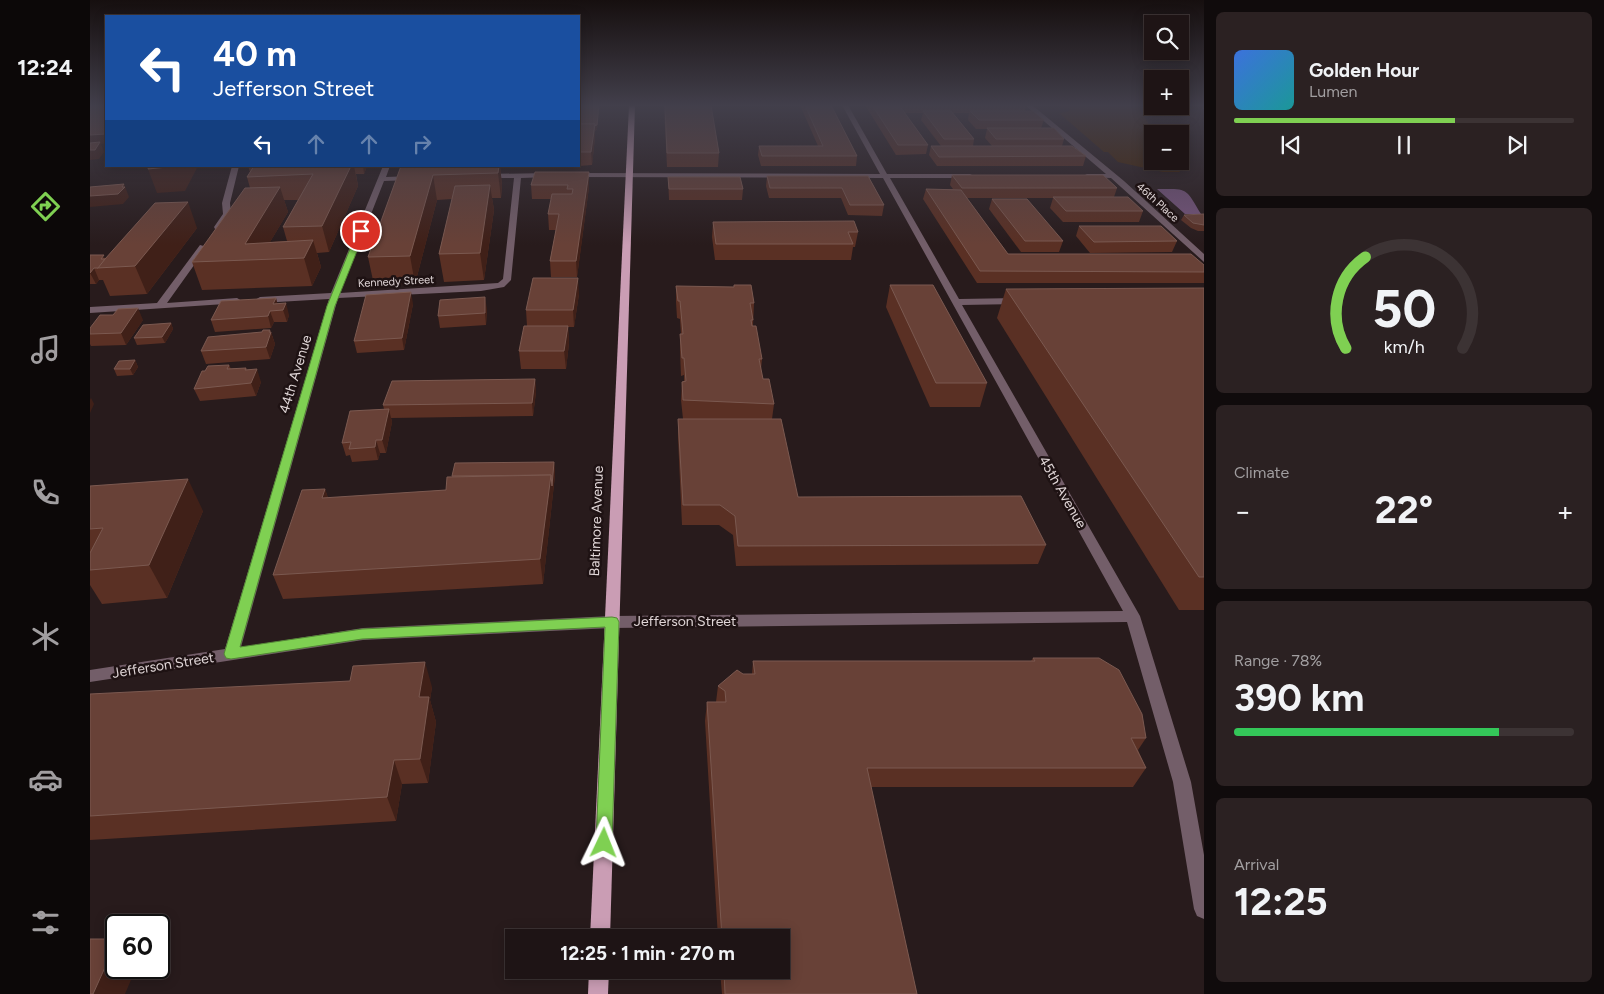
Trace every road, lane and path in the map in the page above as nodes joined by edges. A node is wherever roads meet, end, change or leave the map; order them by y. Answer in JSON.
{"nodes":[{"id":1,"x":630,"y":151,"type":"edge"},
{"id":2,"x":872,"y":151,"type":"edge"},
{"id":3,"x":1083,"y":151,"type":"edge"},
{"id":4,"x":236,"y":167,"type":"edge"},
{"id":5,"x":387,"y":167,"type":"edge"},
{"id":6,"x":558,"y":175,"type":"edge"},
{"id":7,"x":567,"y":175,"type":"edge"},
{"id":8,"x":629,"y":175,"type":"junction"},
{"id":9,"x":886,"y":175,"type":"junction"},
{"id":10,"x":518,"y":176,"type":"junction"},
{"id":11,"x":979,"y":176,"type":"edge"},
{"id":12,"x":1074,"y":176,"type":"edge"},
{"id":13,"x":1112,"y":176,"type":"junction"},
{"id":14,"x":479,"y":177,"type":"dead end"},
{"id":15,"x":420,"y":178,"type":"edge"},
{"id":16,"x":382,"y":179,"type":"junction"},
{"id":17,"x":1204,"y":259,"type":"edge"},
{"id":18,"x":334,"y":296,"type":"junction"},
{"id":19,"x":1028,"y":301,"type":"edge"},
{"id":20,"x":956,"y":302,"type":"junction"},
{"id":21,"x":160,"y":305,"type":"junction"},
{"id":22,"x":90,"y":310,"type":"edge"},
{"id":23,"x":1133,"y":616,"type":"junction"},
{"id":24,"x":612,"y":622,"type":"junction"},
{"id":25,"x":231,"y":654,"type":"junction"},
{"id":26,"x":90,"y":676,"type":"edge"},
{"id":27,"x":1204,"y":909,"type":"edge"},
{"id":28,"x":600,"y":929,"type":"edge"},
{"id":29,"x":599,"y":979,"type":"edge"},
{"id":30,"x":598,"y":994,"type":"edge"}],
"edges":[{"from":1,"to":8,"type":"main road","name":"Baltimore Avenue"},
{"from":2,"to":9,"type":"street","name":"45th Avenue"},
{"from":3,"to":13,"type":"street","name":"46th Place"},
{"from":4,"to":21,"type":"street"},
{"from":5,"to":16,"type":"street","name":"44th Avenue"},
{"from":6,"to":10,"type":"street"},
{"from":7,"to":8,"type":"street"},
{"from":8,"to":9,"type":"street"},
{"from":8,"to":24,"type":"main road","name":"Baltimore Avenue"},
{"from":9,"to":11,"type":"street"},
{"from":9,"to":20,"type":"street","name":"45th Avenue"},
{"from":10,"to":14,"type":"street"},
{"from":10,"to":18,"type":"street","name":"Kennedy Street"},
{"from":12,"to":13,"type":"street"},
{"from":13,"to":17,"type":"street","name":"46th Place"},
{"from":15,"to":16,"type":"street"},
{"from":16,"to":18,"type":"street","name":"44th Avenue"},
{"from":18,"to":21,"type":"street","name":"Kennedy Street"},
{"from":18,"to":25,"type":"street","name":"44th Avenue"},
{"from":19,"to":20,"type":"street"},
{"from":20,"to":23,"type":"street","name":"45th Avenue"},
{"from":21,"to":22,"type":"street","name":"Kennedy Street"},
{"from":23,"to":24,"type":"street","name":"Jefferson Street"},
{"from":23,"to":27,"type":"street","name":"45th Avenue"},
{"from":24,"to":25,"type":"street","name":"Jefferson Street"},
{"from":24,"to":28,"type":"main road","name":"Baltimore Avenue"},
{"from":25,"to":26,"type":"street","name":"Jefferson Street"},
{"from":29,"to":30,"type":"main road"}]}
